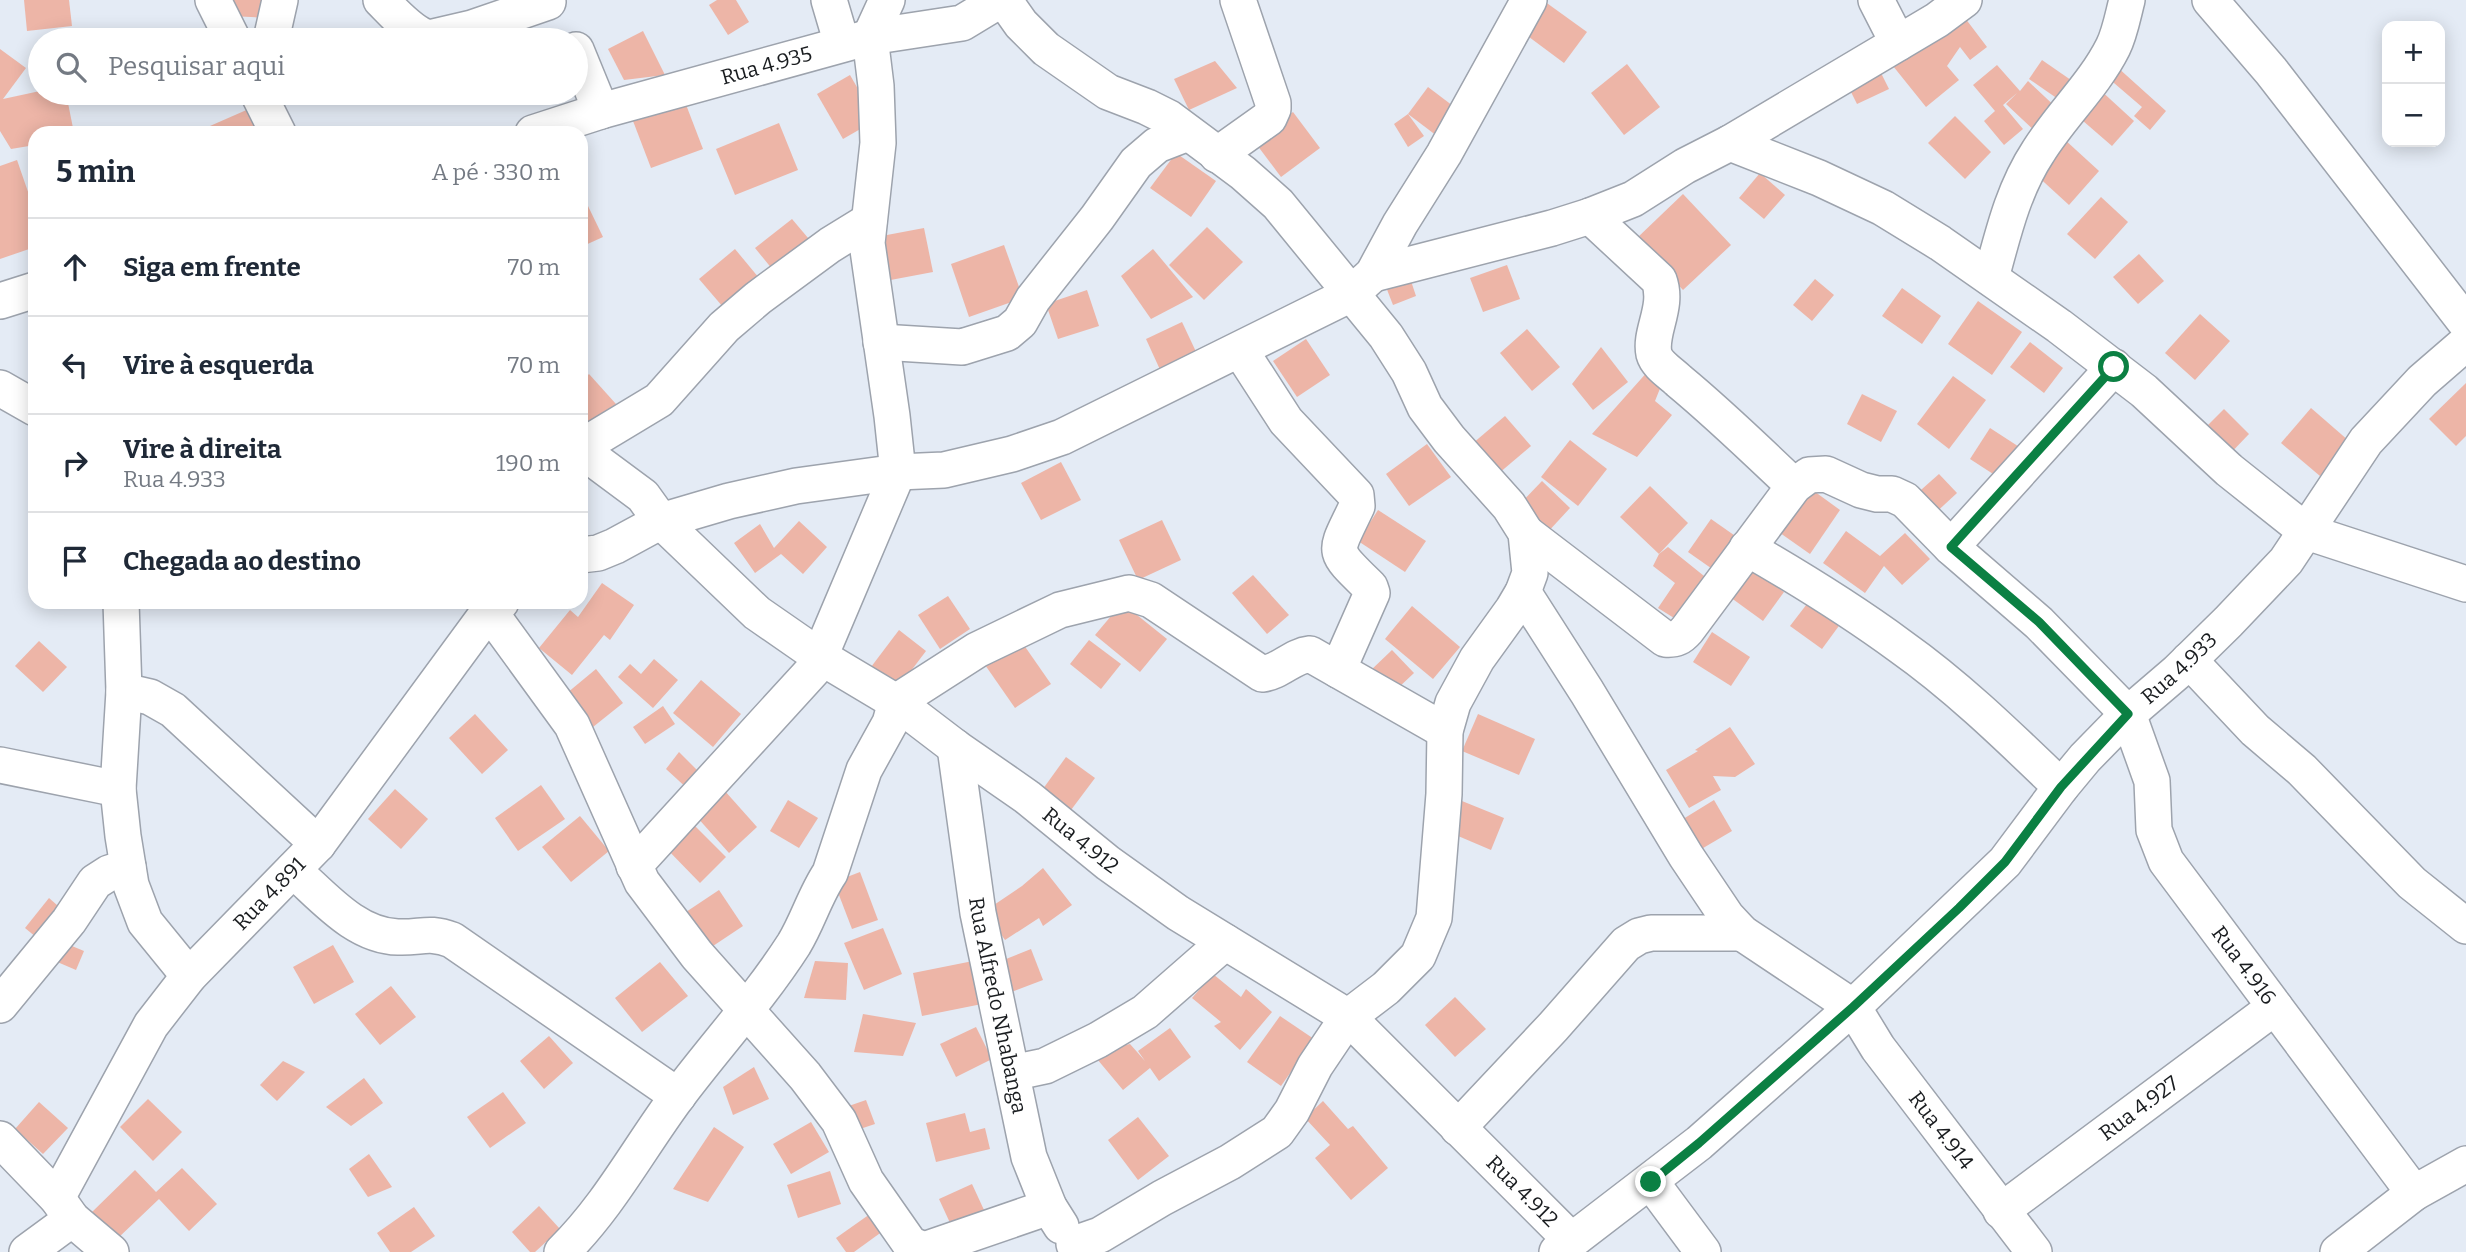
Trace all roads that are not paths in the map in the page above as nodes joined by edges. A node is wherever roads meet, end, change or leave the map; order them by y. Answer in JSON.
{"nodes":[{"id":1,"x":213,"y":0,"type":"edge"},
{"id":2,"x":280,"y":0,"type":"edge"},
{"id":3,"x":382,"y":0,"type":"edge"},
{"id":4,"x":830,"y":0,"type":"edge"},
{"id":5,"x":887,"y":0,"type":"edge"},
{"id":6,"x":1002,"y":0,"type":"edge"},
{"id":7,"x":1238,"y":0,"type":"edge"},
{"id":8,"x":1529,"y":0,"type":"edge"},
{"id":9,"x":1875,"y":0,"type":"edge"},
{"id":10,"x":1964,"y":0,"type":"edge"},
{"id":11,"x":2127,"y":0,"type":"edge"},
{"id":12,"x":2210,"y":0,"type":"edge"},
{"id":13,"x":547,"y":1,"type":"edge"},
{"id":14,"x":227,"y":28,"type":"edge"},
{"id":15,"x":274,"y":28,"type":"edge"},
{"id":16,"x":412,"y":28,"type":"edge"},
{"id":17,"x":472,"y":28,"type":"edge"},
{"id":18,"x":567,"y":28,"type":"edge"},
{"id":19,"x":856,"y":40,"type":"junction"},
{"id":20,"x":1898,"y":43,"type":"junction"},
{"id":21,"x":588,"y":79,"type":"edge"},
{"id":22,"x":264,"y":105,"type":"edge"},
{"id":23,"x":601,"y":111,"type":"junction"},
{"id":24,"x":274,"y":126,"type":"edge"},
{"id":25,"x":555,"y":126,"type":"edge"},
{"id":26,"x":1188,"y":133,"type":"junction"},
{"id":27,"x":1730,"y":143,"type":"junction"},
{"id":28,"x":1217,"y":155,"type":"junction"},
{"id":29,"x":1590,"y":216,"type":"junction"},
{"id":30,"x":869,"y":221,"type":"junction"},
{"id":31,"x":1992,"y":278,"type":"junction"},
{"id":32,"x":1362,"y":284,"type":"junction"},
{"id":33,"x":28,"y":292,"type":"edge"},
{"id":34,"x":0,"y":301,"type":"edge"},
{"id":35,"x":2466,"y":323,"type":"edge"},
{"id":36,"x":881,"y":342,"type":"junction"},
{"id":37,"x":2466,"y":344,"type":"edge"},
{"id":38,"x":1240,"y":350,"type":"junction"},
{"id":39,"x":2114,"y":367,"type":"junction"},
{"id":40,"x":0,"y":388,"type":"edge"},
{"id":41,"x":28,"y":404,"type":"edge"},
{"id":42,"x":588,"y":444,"type":"edge"},
{"id":43,"x":588,"y":453,"type":"edge"},
{"id":44,"x":898,"y":472,"type":"junction"},
{"id":45,"x":1794,"y":486,"type":"junction"},
{"id":46,"x":660,"y":521,"type":"junction"},
{"id":47,"x":2306,"y":532,"type":"junction"},
{"id":48,"x":1526,"y":533,"type":"junction"},
{"id":49,"x":1951,"y":547,"type":"junction"},
{"id":50,"x":1747,"y":548,"type":"junction"},
{"id":51,"x":588,"y":554,"type":"edge"},
{"id":52,"x":2466,"y":583,"type":"edge"},
{"id":53,"x":1523,"y":592,"type":"junction"},
{"id":54,"x":121,"y":609,"type":"edge"},
{"id":55,"x":494,"y":609,"type":"edge"},
{"id":56,"x":496,"y":609,"type":"edge"},
{"id":57,"x":819,"y":656,"type":"junction"},
{"id":58,"x":2189,"y":660,"type":"junction"},
{"id":59,"x":1338,"y":670,"type":"junction"},
{"id":60,"x":124,"y":691,"type":"junction"},
{"id":61,"x":896,"y":702,"type":"junction"},
{"id":62,"x":2128,"y":714,"type":"junction"},
{"id":63,"x":1445,"y":730,"type":"junction"},
{"id":64,"x":955,"y":747,"type":"junction"},
{"id":65,"x":0,"y":765,"type":"edge"},
{"id":66,"x":2061,"y":787,"type":"junction"},
{"id":67,"x":118,"y":789,"type":"junction"},
{"id":68,"x":318,"y":844,"type":"junction"},
{"id":69,"x":634,"y":866,"type":"junction"},
{"id":70,"x":128,"y":867,"type":"junction"},
{"id":71,"x":293,"y":870,"type":"junction"},
{"id":72,"x":2466,"y":926,"type":"edge"},
{"id":73,"x":1742,"y":933,"type":"junction"},
{"id":74,"x":1224,"y":942,"type":"junction"},
{"id":75,"x":189,"y":976,"type":"junction"},
{"id":76,"x":0,"y":1005,"type":"edge"},
{"id":77,"x":1853,"y":1007,"type":"junction"},
{"id":78,"x":2275,"y":1007,"type":"junction"},
{"id":79,"x":746,"y":1009,"type":"junction"},
{"id":80,"x":1348,"y":1017,"type":"junction"},
{"id":81,"x":1012,"y":1073,"type":"junction"},
{"id":82,"x":678,"y":1096,"type":"junction"},
{"id":83,"x":1458,"y":1128,"type":"junction"},
{"id":84,"x":0,"y":1139,"type":"edge"},
{"id":85,"x":2466,"y":1164,"type":"edge"},
{"id":86,"x":1651,"y":1182,"type":"junction"},
{"id":87,"x":2414,"y":1193,"type":"junction"},
{"id":88,"x":1049,"y":1207,"type":"junction"},
{"id":89,"x":64,"y":1208,"type":"junction"},
{"id":90,"x":2001,"y":1210,"type":"junction"},
{"id":91,"x":1564,"y":1246,"type":"edge"},
{"id":92,"x":1077,"y":1248,"type":"edge"},
{"id":93,"x":27,"y":1252,"type":"edge"},
{"id":94,"x":111,"y":1252,"type":"edge"},
{"id":95,"x":562,"y":1252,"type":"edge"},
{"id":96,"x":1703,"y":1252,"type":"edge"},
{"id":97,"x":2034,"y":1252,"type":"edge"},
{"id":98,"x":2338,"y":1252,"type":"edge"}],
"edges":[{"from":1,"to":14,"type":"street"},
{"from":2,"to":15,"type":"street"},
{"from":3,"to":16,"type":"street"},
{"from":4,"to":19,"type":"street"},
{"from":5,"to":19,"type":"street"},
{"from":6,"to":19,"type":"street","name":"Rua 4.935"},
{"from":6,"to":26,"type":"street"},
{"from":7,"to":28,"type":"street"},
{"from":8,"to":32,"type":"street"},
{"from":9,"to":20,"type":"street"},
{"from":10,"to":20,"type":"street"},
{"from":11,"to":31,"type":"street"},
{"from":12,"to":35,"type":"street"},
{"from":13,"to":17,"type":"street"},
{"from":13,"to":18,"type":"street"},
{"from":19,"to":23,"type":"street","name":"Rua 4.935"},
{"from":19,"to":30,"type":"street"},
{"from":20,"to":27,"type":"street"},
{"from":21,"to":23,"type":"street"},
{"from":22,"to":24,"type":"street"},
{"from":23,"to":25,"type":"street","name":"Rua 4.935"},
{"from":26,"to":28,"type":"street"},
{"from":26,"to":36,"type":"street"},
{"from":27,"to":29,"type":"street"},
{"from":27,"to":31,"type":"street"},
{"from":28,"to":32,"type":"street"},
{"from":29,"to":32,"type":"street"},
{"from":29,"to":45,"type":"street"},
{"from":30,"to":36,"type":"street"},
{"from":30,"to":42,"type":"street"},
{"from":31,"to":39,"type":"street"},
{"from":32,"to":38,"type":"street"},
{"from":32,"to":48,"type":"street"},
{"from":33,"to":34,"type":"street"},
{"from":36,"to":44,"type":"street"},
{"from":37,"to":47,"type":"street","name":"Rua 4.933"},
{"from":38,"to":44,"type":"street"},
{"from":38,"to":59,"type":"street"},
{"from":39,"to":47,"type":"street"},
{"from":39,"to":49,"type":"street"},
{"from":40,"to":41,"type":"street"},
{"from":43,"to":46,"type":"street","name":"Rua 4.912"},
{"from":44,"to":46,"type":"street"},
{"from":44,"to":57,"type":"street"},
{"from":45,"to":49,"type":"street"},
{"from":45,"to":50,"type":"street"},
{"from":46,"to":51,"type":"street"},
{"from":46,"to":57,"type":"street","name":"Rua 4.912"},
{"from":47,"to":52,"type":"street"},
{"from":47,"to":58,"type":"street","name":"Rua 4.933"},
{"from":48,"to":50,"type":"street"},
{"from":48,"to":53,"type":"street"},
{"from":49,"to":62,"type":"street"},
{"from":50,"to":66,"type":"street"},
{"from":53,"to":63,"type":"street"},
{"from":53,"to":73,"type":"street"},
{"from":54,"to":60,"type":"street"},
{"from":55,"to":68,"type":"street","name":"Rua 4.891"},
{"from":56,"to":69,"type":"street"},
{"from":57,"to":61,"type":"street","name":"Rua 4.912"},
{"from":57,"to":69,"type":"street"},
{"from":58,"to":62,"type":"street","name":"Rua 4.933"},
{"from":58,"to":72,"type":"street"},
{"from":59,"to":61,"type":"street"},
{"from":59,"to":63,"type":"street"},
{"from":60,"to":67,"type":"street"},
{"from":60,"to":68,"type":"street"},
{"from":61,"to":64,"type":"street","name":"Rua 4.912"},
{"from":61,"to":79,"type":"street"},
{"from":62,"to":66,"type":"street","name":"Rua 4.933"},
{"from":62,"to":78,"type":"street","name":"Rua 4.916"},
{"from":63,"to":80,"type":"street"},
{"from":64,"to":74,"type":"street","name":"Rua 4.912"},
{"from":64,"to":81,"type":"street","name":"Rua Alfredo Nhabanga"},
{"from":65,"to":67,"type":"street"},
{"from":66,"to":77,"type":"street","name":"Rua 4.933"},
{"from":67,"to":70,"type":"street"},
{"from":68,"to":71,"type":"street","name":"Rua 4.891"},
{"from":69,"to":79,"type":"street"},
{"from":70,"to":75,"type":"street"},
{"from":70,"to":76,"type":"street"},
{"from":71,"to":75,"type":"street","name":"Rua 4.891"},
{"from":71,"to":82,"type":"street"},
{"from":73,"to":77,"type":"street"},
{"from":73,"to":83,"type":"street"},
{"from":74,"to":80,"type":"street","name":"Rua 4.912"},
{"from":74,"to":81,"type":"street"},
{"from":75,"to":89,"type":"street","name":"Rua 4.891"},
{"from":77,"to":86,"type":"street","name":"Rua 4.933"},
{"from":77,"to":90,"type":"street","name":"Rua 4.914"},
{"from":78,"to":87,"type":"street","name":"Rua 4.916"},
{"from":78,"to":90,"type":"street","name":"Rua 4.927"},
{"from":79,"to":82,"type":"street"},
{"from":79,"to":88,"type":"street"},
{"from":80,"to":83,"type":"street","name":"Rua 4.912"},
{"from":80,"to":92,"type":"street"},
{"from":81,"to":88,"type":"street","name":"Rua Alfredo Nhabanga"},
{"from":82,"to":95,"type":"street"},
{"from":83,"to":91,"type":"street","name":"Rua 4.912"},
{"from":84,"to":89,"type":"street"},
{"from":85,"to":87,"type":"street"},
{"from":86,"to":91,"type":"street","name":"Rua 4.933"},
{"from":86,"to":96,"type":"street"},
{"from":87,"to":98,"type":"street"},
{"from":88,"to":92,"type":"street","name":"Rua Alfredo Nhabanga"},
{"from":89,"to":93,"type":"street"},
{"from":89,"to":94,"type":"street"},
{"from":90,"to":97,"type":"street","name":"Rua 4.914"}]}
